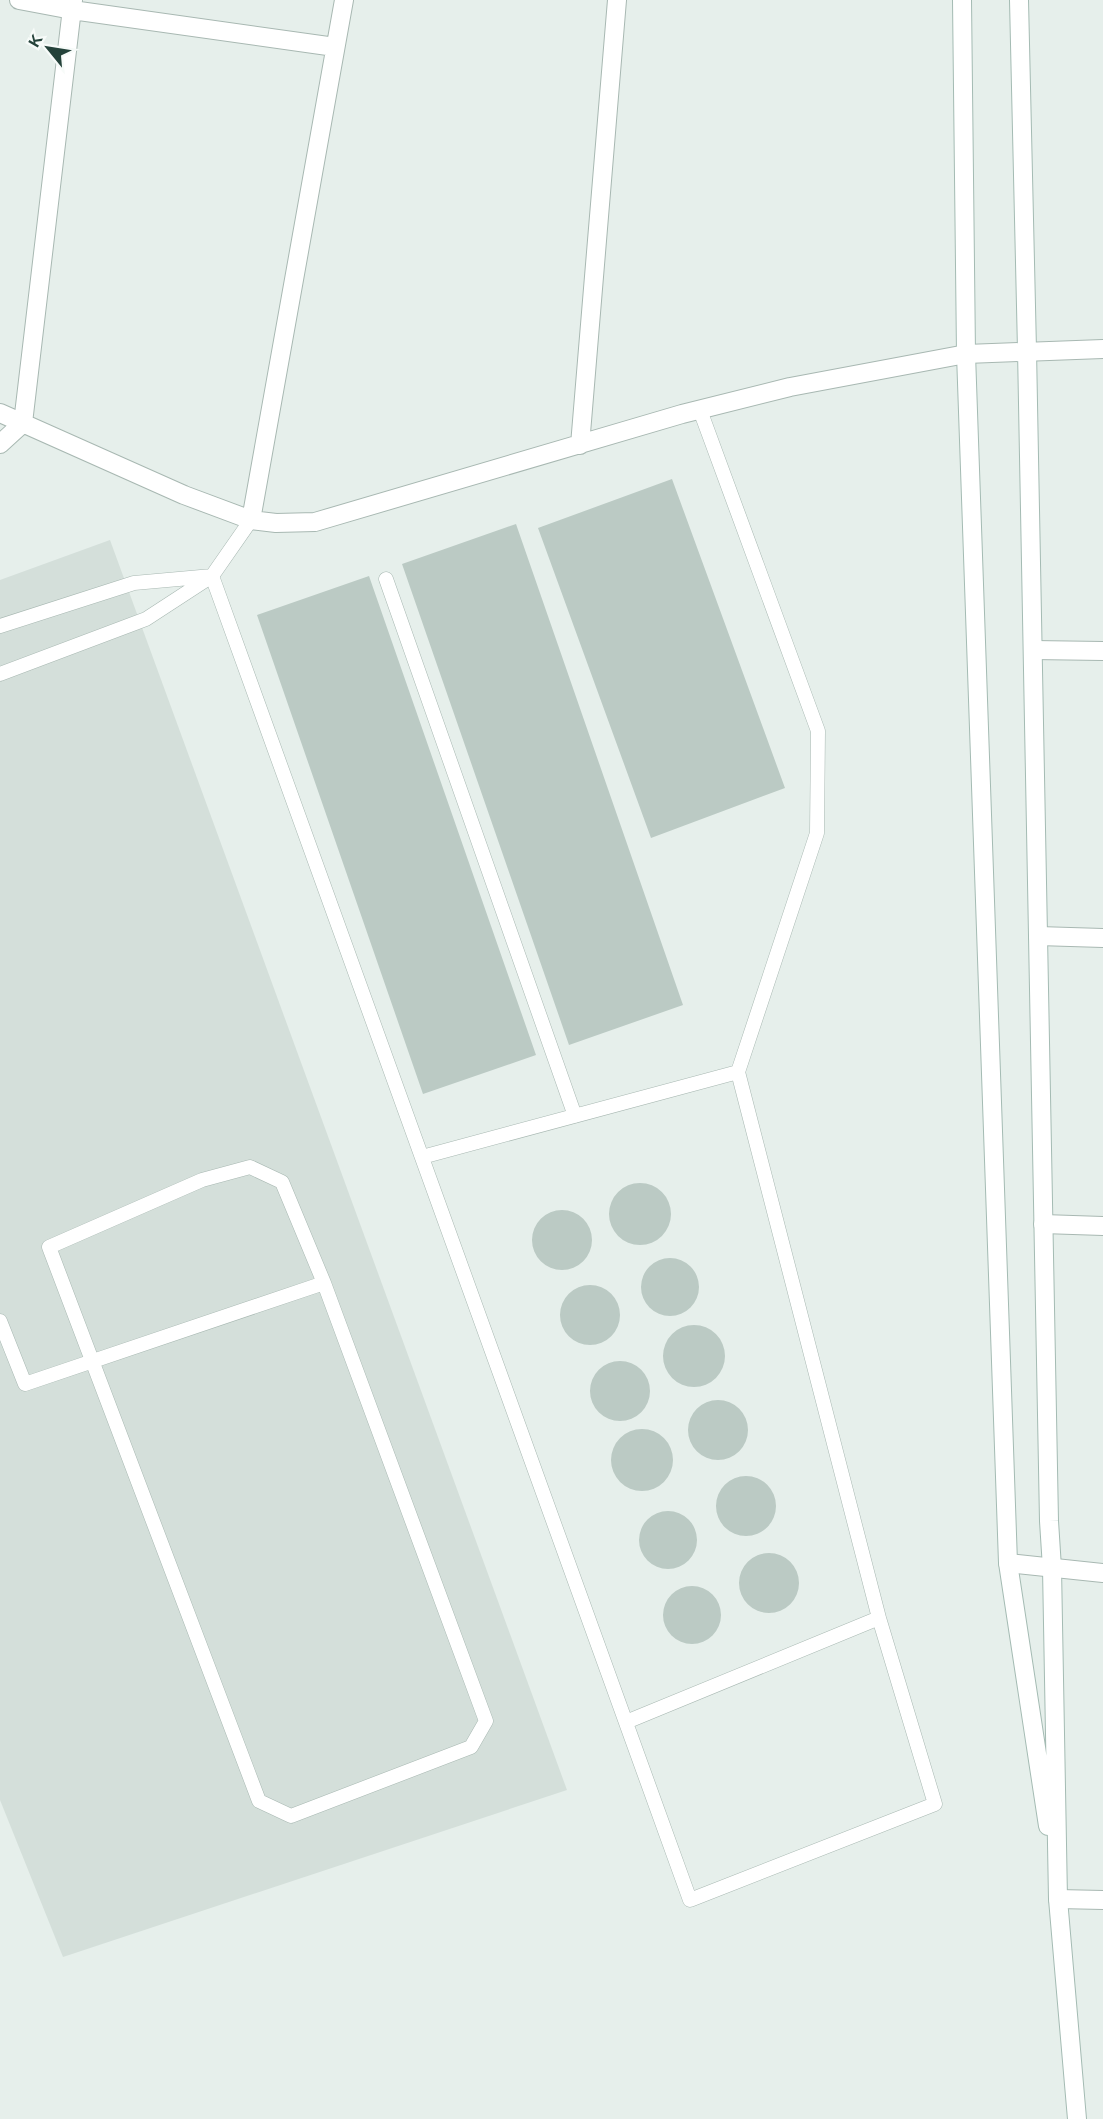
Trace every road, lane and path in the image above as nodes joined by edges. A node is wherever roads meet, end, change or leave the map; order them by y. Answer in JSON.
{"nodes":[{"id":1,"x":18,"y":0,"type":"edge"},
{"id":2,"x":344,"y":0,"type":"edge"},
{"id":3,"x":617,"y":0,"type":"edge"},
{"id":4,"x":962,"y":0,"type":"edge"},
{"id":5,"x":1019,"y":0,"type":"edge"},
{"id":6,"x":72,"y":5,"type":"edge"},
{"id":7,"x":335,"y":47,"type":"junction"},
{"id":8,"x":1103,"y":349,"type":"edge"},
{"id":9,"x":1027,"y":350,"type":"junction"},
{"id":10,"x":966,"y":354,"type":"junction"},
{"id":11,"x":700,"y":410,"type":"junction"},
{"id":12,"x":0,"y":413,"type":"edge"},
{"id":13,"x":23,"y":423,"type":"junction"},
{"id":14,"x":0,"y":444,"type":"edge"},
{"id":15,"x":580,"y":445,"type":"junction"},
{"id":16,"x":251,"y":520,"type":"junction"},
{"id":17,"x":212,"y":576,"type":"junction"},
{"id":18,"x":386,"y":579,"type":"dead end"},
{"id":19,"x":0,"y":626,"type":"edge"},
{"id":20,"x":1033,"y":650,"type":"junction"},
{"id":21,"x":1103,"y":651,"type":"edge"},
{"id":22,"x":0,"y":674,"type":"edge"},
{"id":23,"x":1038,"y":936,"type":"junction"},
{"id":24,"x":1103,"y":938,"type":"edge"},
{"id":25,"x":738,"y":1072,"type":"junction"},
{"id":26,"x":575,"y":1116,"type":"junction"},
{"id":27,"x":422,"y":1157,"type":"junction"},
{"id":28,"x":1043,"y":1224,"type":"junction"},
{"id":29,"x":1103,"y":1226,"type":"edge"},
{"id":30,"x":324,"y":1283,"type":"junction"},
{"id":31,"x":0,"y":1321,"type":"edge"},
{"id":32,"x":92,"y":1362,"type":"junction"},
{"id":33,"x":1008,"y":1563,"type":"junction"},
{"id":34,"x":1052,"y":1568,"type":"junction"},
{"id":35,"x":1103,"y":1573,"type":"edge"},
{"id":36,"x":879,"y":1618,"type":"junction"},
{"id":37,"x":626,"y":1722,"type":"junction"},
{"id":38,"x":1058,"y":1899,"type":"junction"},
{"id":39,"x":1103,"y":1900,"type":"edge"},
{"id":40,"x":1077,"y":2119,"type":"edge"}],
"edges":[{"from":1,"to":6,"type":"main road"},
{"from":2,"to":7,"type":"main road"},
{"from":3,"to":15,"type":"main road"},
{"from":4,"to":10,"type":"main road"},
{"from":5,"to":9,"type":"main road"},
{"from":6,"to":7,"type":"main road"},
{"from":6,"to":13,"type":"main road"},
{"from":7,"to":16,"type":"main road"},
{"from":8,"to":9,"type":"main road"},
{"from":9,"to":10,"type":"main road"},
{"from":9,"to":20,"type":"main road"},
{"from":10,"to":11,"type":"main road"},
{"from":10,"to":33,"type":"main road"},
{"from":11,"to":15,"type":"main road"},
{"from":11,"to":25,"type":"lane"},
{"from":12,"to":13,"type":"main road"},
{"from":13,"to":14,"type":"main road"},
{"from":13,"to":16,"type":"main road"},
{"from":15,"to":16,"type":"main road"},
{"from":16,"to":17,"type":"lane"},
{"from":17,"to":19,"type":"lane"},
{"from":17,"to":22,"type":"lane"},
{"from":17,"to":27,"type":"lane"},
{"from":18,"to":26,"type":"lane"},
{"from":20,"to":21,"type":"main road"},
{"from":20,"to":23,"type":"main road"},
{"from":23,"to":24,"type":"main road"},
{"from":23,"to":28,"type":"main road"},
{"from":25,"to":26,"type":"lane"},
{"from":25,"to":36,"type":"lane"},
{"from":26,"to":27,"type":"lane"},
{"from":27,"to":37,"type":"lane"},
{"from":28,"to":29,"type":"main road"},
{"from":28,"to":34,"type":"main road"},
{"from":30,"to":32,"type":"lane"},
{"from":30,"to":32,"type":"lane"},
{"from":30,"to":32,"type":"lane"},
{"from":31,"to":32,"type":"lane"},
{"from":33,"to":34,"type":"main road"},
{"from":33,"to":38,"type":"main road"},
{"from":34,"to":35,"type":"main road"},
{"from":34,"to":38,"type":"main road"},
{"from":36,"to":37,"type":"lane"},
{"from":36,"to":37,"type":"lane"},
{"from":38,"to":39,"type":"main road"},
{"from":38,"to":40,"type":"main road"}]}
